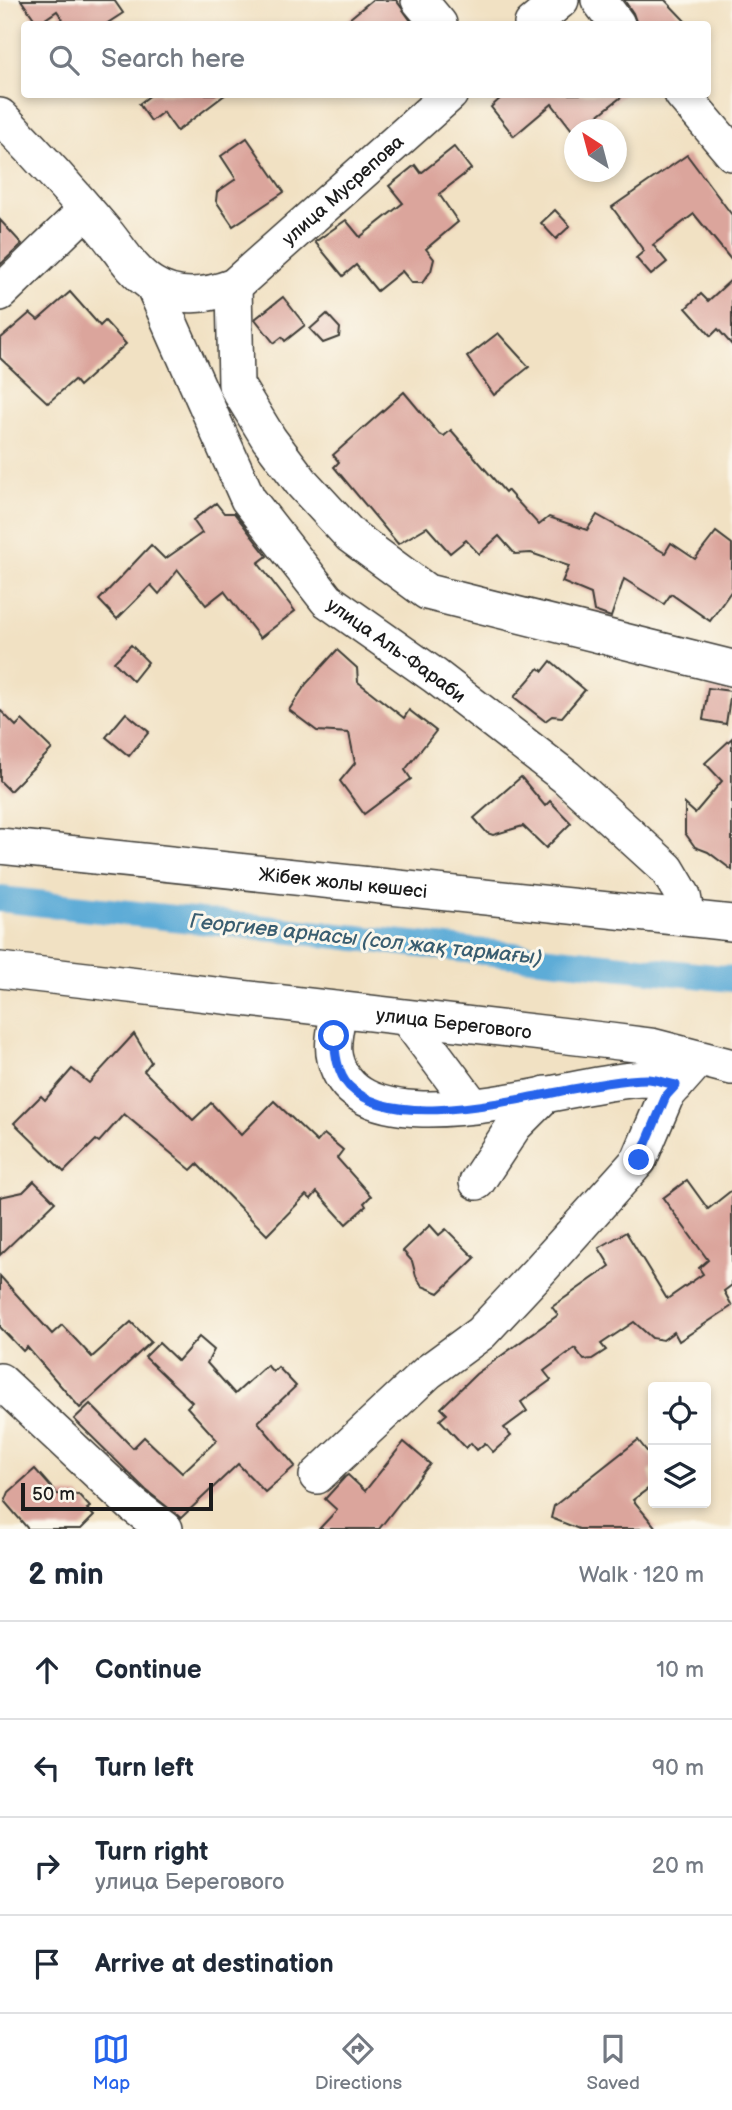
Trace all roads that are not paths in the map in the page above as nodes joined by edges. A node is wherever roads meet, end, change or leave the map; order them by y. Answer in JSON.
{"nodes":[{"id":1,"x":419,"y":0,"type":"edge"},
{"id":2,"x":561,"y":0,"type":"edge"},
{"id":3,"x":599,"y":0,"type":"edge"},
{"id":4,"x":436,"y":21,"type":"edge"},
{"id":5,"x":536,"y":21,"type":"edge"},
{"id":6,"x":615,"y":21,"type":"edge"},
{"id":7,"x":446,"y":98,"type":"edge"},
{"id":8,"x":685,"y":98,"type":"edge"},
{"id":9,"x":0,"y":116,"type":"edge"},
{"id":10,"x":732,"y":153,"type":"edge"},
{"id":11,"x":86,"y":210,"type":"junction"},
{"id":12,"x":153,"y":285,"type":"junction"},
{"id":13,"x":234,"y":286,"type":"junction"},
{"id":14,"x":0,"y":293,"type":"edge"},
{"id":15,"x":732,"y":668,"type":"edge"},
{"id":16,"x":0,"y":846,"type":"edge"},
{"id":17,"x":687,"y":917,"type":"junction"},
{"id":18,"x":732,"y":923,"type":"edge"},
{"id":19,"x":0,"y":970,"type":"edge"},
{"id":20,"x":339,"y":1011,"type":"junction"},
{"id":21,"x":407,"y":1018,"type":"junction"},
{"id":22,"x":732,"y":1067,"type":"edge"},
{"id":23,"x":687,"y":1072,"type":"junction"},
{"id":24,"x":546,"y":1094,"type":"junction"},
{"id":25,"x":472,"y":1105,"type":"junction"},
{"id":26,"x":477,"y":1182,"type":"dead end"},
{"id":27,"x":0,"y":1381,"type":"edge"},
{"id":28,"x":317,"y":1476,"type":"dead end"},
{"id":29,"x":165,"y":1529,"type":"edge"}],
"edges":[{"from":1,"to":4,"type":"street"},
{"from":2,"to":5,"type":"street"},
{"from":3,"to":6,"type":"street"},
{"from":7,"to":13,"type":"street","name":"улица Мусрепова"},
{"from":8,"to":10,"type":"street"},
{"from":9,"to":11,"type":"street","name":"улица Аль-Фараби"},
{"from":11,"to":12,"type":"street","name":"улица Аль-Фараби"},
{"from":11,"to":14,"type":"street"},
{"from":12,"to":13,"type":"street","name":"улица Аль-Фараби"},
{"from":12,"to":17,"type":"street","name":"улица Аль-Фараби"},
{"from":13,"to":15,"type":"street"},
{"from":16,"to":17,"type":"street","name":"Жібек жолы көшесі"},
{"from":17,"to":18,"type":"street"},
{"from":19,"to":20,"type":"street","name":"улица Берегового"},
{"from":20,"to":21,"type":"street","name":"улица Берегового"},
{"from":20,"to":25,"type":"street"},
{"from":21,"to":23,"type":"street","name":"улица Берегового"},
{"from":21,"to":25,"type":"street"},
{"from":22,"to":23,"type":"street","name":"улица Берегового"},
{"from":23,"to":24,"type":"street"},
{"from":23,"to":28,"type":"street"},
{"from":24,"to":25,"type":"street"},
{"from":24,"to":26,"type":"street"},
{"from":27,"to":29,"type":"street"}]}
